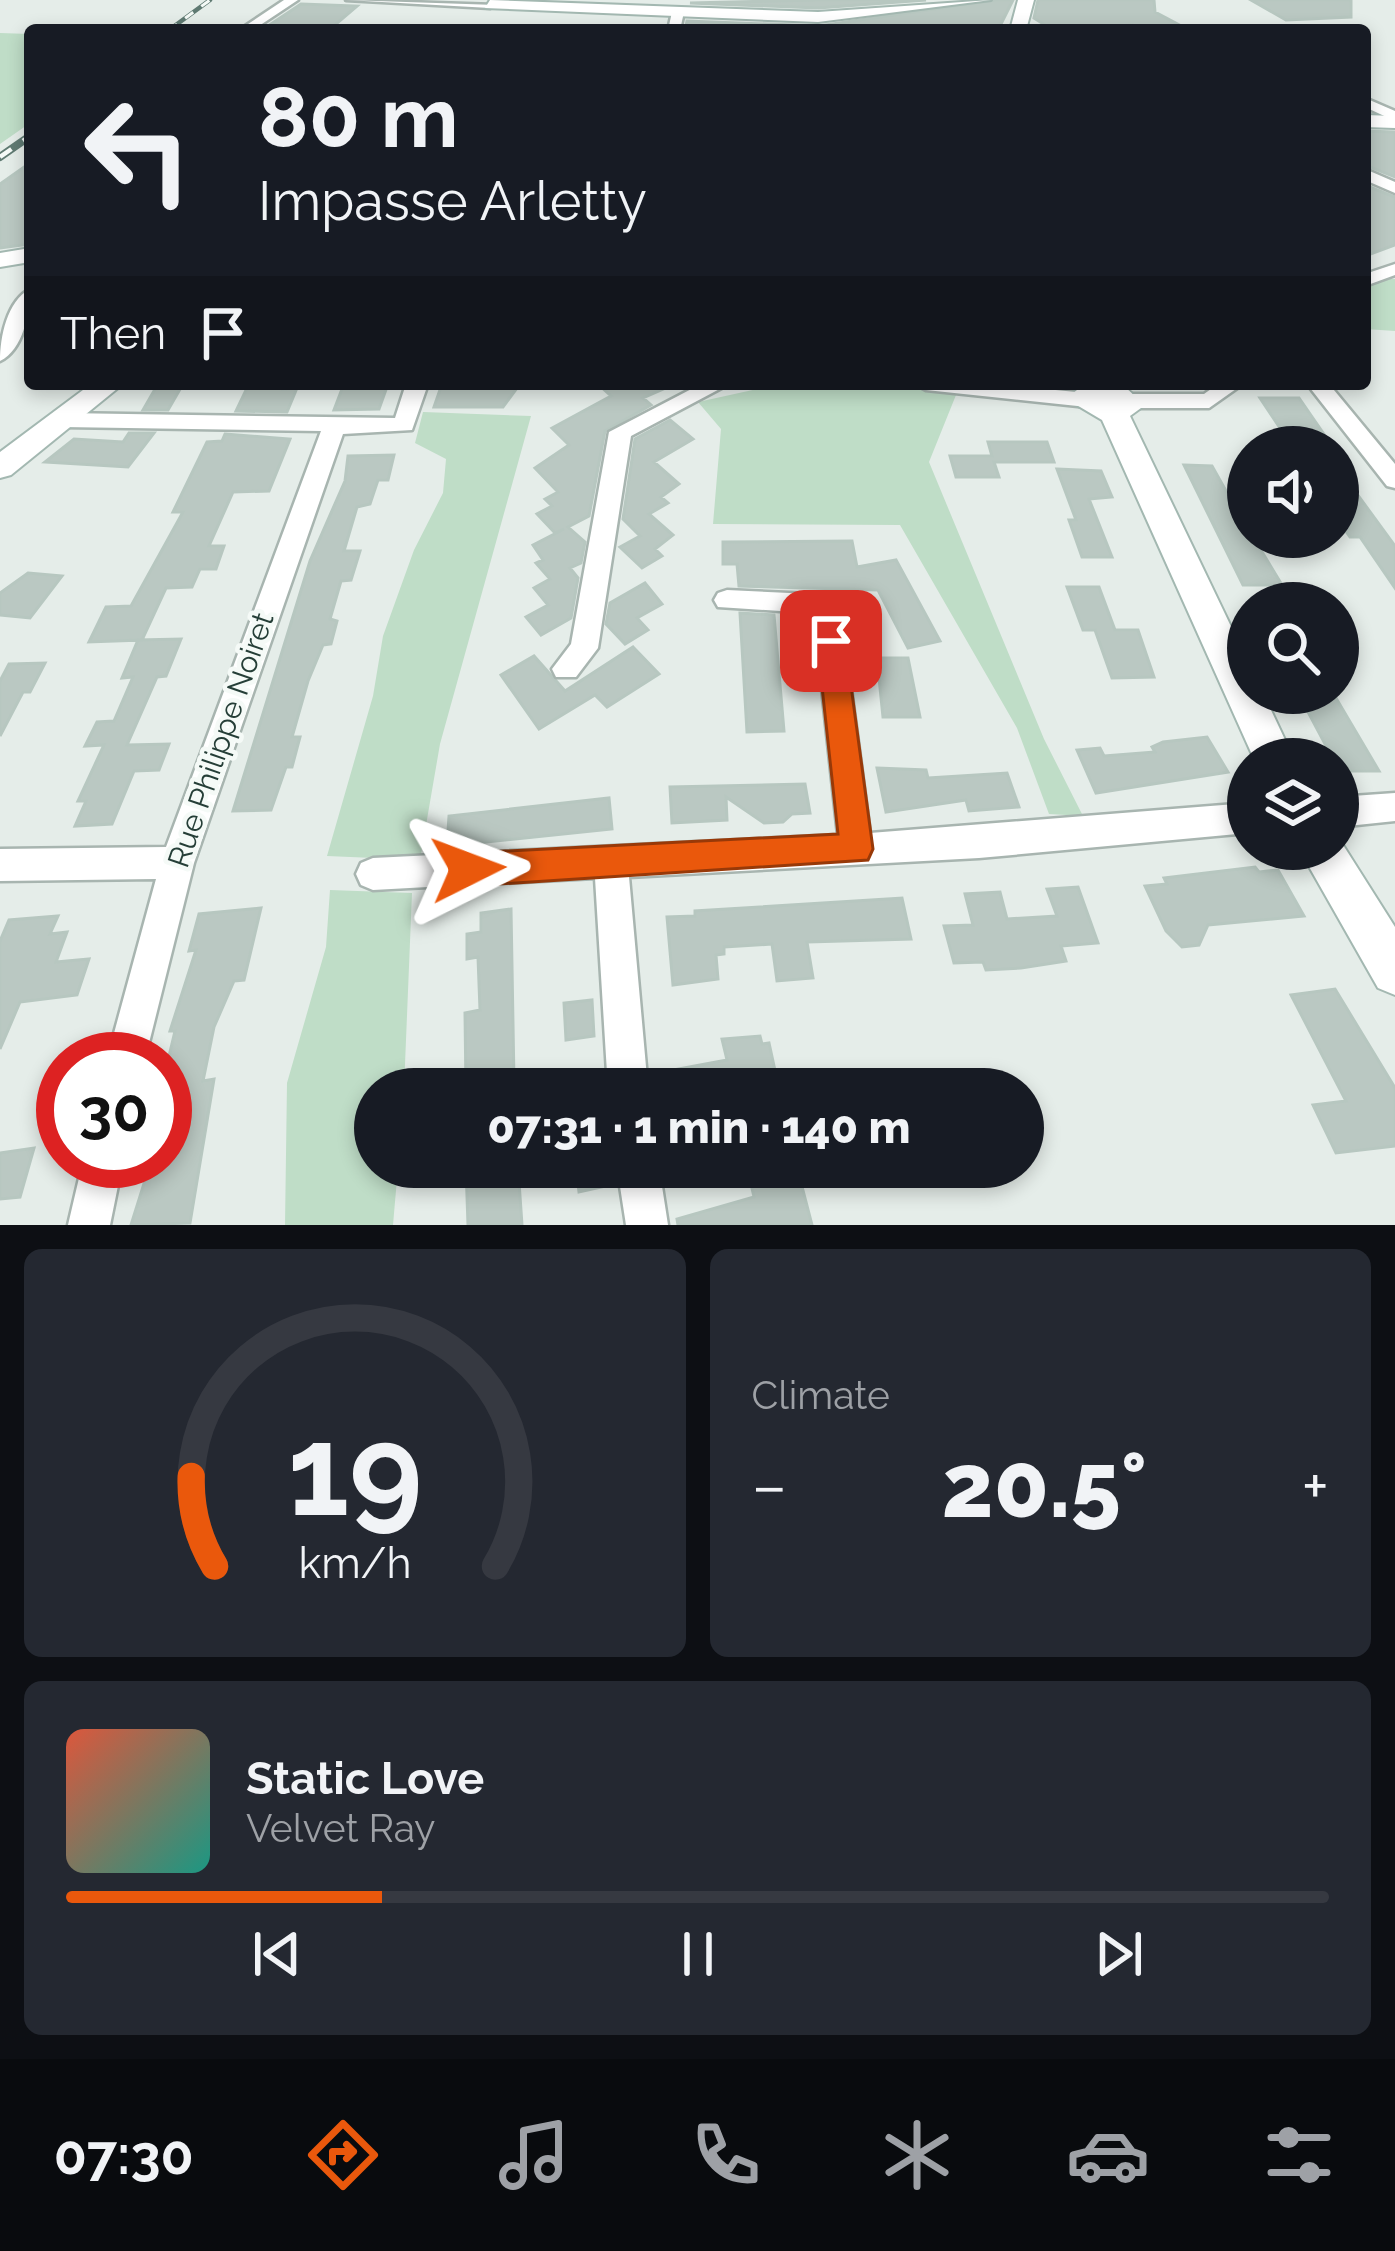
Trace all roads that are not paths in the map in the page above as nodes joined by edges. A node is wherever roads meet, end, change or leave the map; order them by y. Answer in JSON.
{"nodes":[{"id":1,"x":352,"y":0,"type":"edge"},
{"id":2,"x":983,"y":0,"type":"edge"},
{"id":3,"x":288,"y":2,"type":"edge"},
{"id":4,"x":500,"y":2,"type":"edge"},
{"id":5,"x":709,"y":7,"type":"edge"},
{"id":6,"x":676,"y":21,"type":"edge"},
{"id":7,"x":254,"y":24,"type":"edge"},
{"id":8,"x":8,"y":327,"type":"edge"},
{"id":9,"x":0,"y":355,"type":"edge"},
{"id":10,"x":101,"y":390,"type":"edge"},
{"id":11,"x":415,"y":390,"type":"edge"},
{"id":12,"x":706,"y":390,"type":"edge"},
{"id":13,"x":1009,"y":390,"type":"edge"},
{"id":14,"x":1224,"y":390,"type":"edge"},
{"id":15,"x":1323,"y":390,"type":"edge"},
{"id":16,"x":1106,"y":397,"type":"edge"},
{"id":17,"x":62,"y":420,"type":"junction"},
{"id":18,"x":334,"y":427,"type":"junction"},
{"id":19,"x":0,"y":468,"type":"edge"},
{"id":20,"x":1389,"y":474,"type":"edge"},
{"id":21,"x":1395,"y":500,"type":"edge"},
{"id":22,"x":727,"y":600,"type":"dead end"},
{"id":23,"x":566,"y":669,"type":"dead end"},
{"id":24,"x":1264,"y":738,"type":"edge"},
{"id":25,"x":1395,"y":807,"type":"edge"},
{"id":26,"x":1359,"y":810,"type":"edge"},
{"id":27,"x":1227,"y":820,"type":"edge"},
{"id":28,"x":856,"y":849,"type":"junction"},
{"id":29,"x":177,"y":863,"type":"junction"},
{"id":30,"x":611,"y":863,"type":"junction"},
{"id":31,"x":0,"y":865,"type":"edge"},
{"id":32,"x":1335,"y":870,"type":"edge"},
{"id":33,"x":373,"y":874,"type":"dead end"},
{"id":34,"x":1395,"y":971,"type":"edge"},
{"id":35,"x":133,"y":1032,"type":"edge"},
{"id":36,"x":626,"y":1068,"type":"edge"},
{"id":37,"x":97,"y":1188,"type":"edge"},
{"id":38,"x":641,"y":1188,"type":"edge"},
{"id":39,"x":89,"y":1225,"type":"edge"},
{"id":40,"x":647,"y":1225,"type":"edge"}],
"edges":[{"from":1,"to":4,"type":"street"},
{"from":2,"to":5,"type":"street"},
{"from":3,"to":7,"type":"street"},
{"from":4,"to":6,"type":"street"},
{"from":5,"to":6,"type":"street"},
{"from":8,"to":9,"type":"street"},
{"from":10,"to":17,"type":"street"},
{"from":11,"to":18,"type":"street"},
{"from":12,"to":23,"type":"street"},
{"from":13,"to":16,"type":"street"},
{"from":14,"to":16,"type":"street"},
{"from":15,"to":20,"type":"street"},
{"from":16,"to":24,"type":"street"},
{"from":17,"to":18,"type":"street"},
{"from":17,"to":19,"type":"street"},
{"from":18,"to":29,"type":"street","name":"Rue Philippe Noiret"},
{"from":20,"to":21,"type":"street"},
{"from":22,"to":28,"type":"street"},
{"from":25,"to":26,"type":"street"},
{"from":27,"to":28,"type":"street"},
{"from":28,"to":30,"type":"street"},
{"from":29,"to":31,"type":"street"},
{"from":29,"to":35,"type":"street","name":"Rue Philippe Noiret"},
{"from":30,"to":33,"type":"street"},
{"from":30,"to":36,"type":"street"},
{"from":32,"to":34,"type":"street"},
{"from":37,"to":39,"type":"street"},
{"from":38,"to":40,"type":"street"}]}
